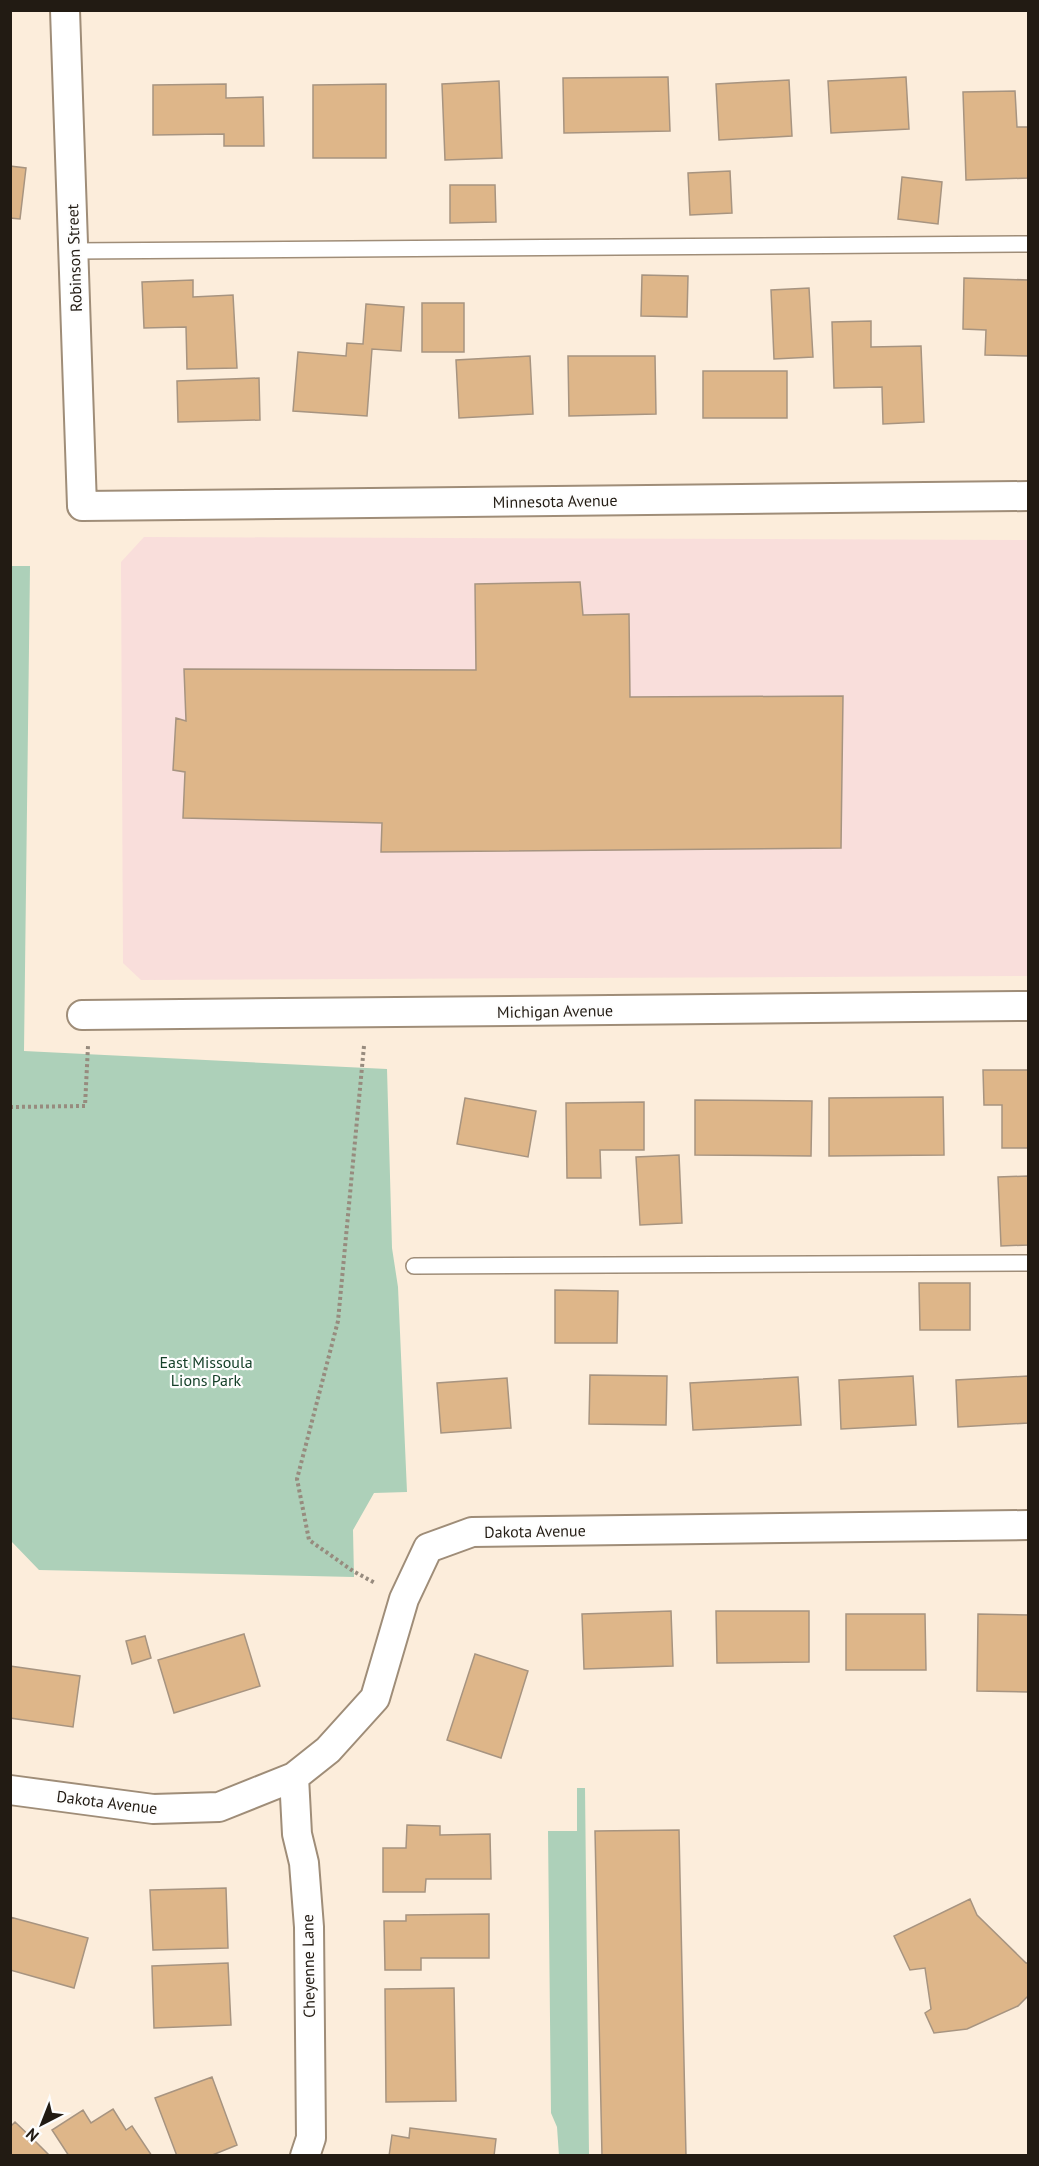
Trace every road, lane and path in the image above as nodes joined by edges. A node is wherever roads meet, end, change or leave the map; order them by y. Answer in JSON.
{"nodes":[{"id":1,"x":65,"y":10,"type":"edge"},
{"id":2,"x":1029,"y":244,"type":"edge"},
{"id":3,"x":73,"y":251,"type":"junction"},
{"id":4,"x":1029,"y":496,"type":"edge"},
{"id":5,"x":82,"y":506,"type":"joint"},
{"id":6,"x":1029,"y":1006,"type":"edge"},
{"id":7,"x":368,"y":1012,"type":"junction"},
{"id":8,"x":85,"y":1015,"type":"joint"},
{"id":9,"x":10,"y":1107,"type":"edge"},
{"id":10,"x":1029,"y":1263,"type":"edge"},
{"id":11,"x":414,"y":1266,"type":"dead end"},
{"id":12,"x":1029,"y":1525,"type":"edge"},
{"id":13,"x":404,"y":1599,"type":"junction"},
{"id":14,"x":294,"y":1777,"type":"junction"},
{"id":15,"x":10,"y":1790,"type":"edge"},
{"id":16,"x":305,"y":2156,"type":"edge"}],
"edges":[{"from":1,"to":3,"type":"street","name":"Robinson Street"},
{"from":2,"to":3,"type":"lane"},
{"from":3,"to":5,"type":"street","name":"Robinson Street"},
{"from":4,"to":5,"type":"street","name":"Minnesota Avenue"},
{"from":6,"to":7,"type":"street","name":"Michigan Avenue"},
{"from":7,"to":8,"type":"street","name":"Michigan Avenue"},
{"from":7,"to":13,"type":"path"},
{"from":8,"to":9,"type":"path"},
{"from":10,"to":11,"type":"lane"},
{"from":12,"to":13,"type":"street","name":"Dakota Avenue"},
{"from":13,"to":14,"type":"street","name":"Dakota Avenue"},
{"from":14,"to":15,"type":"street","name":"Dakota Avenue"},
{"from":14,"to":16,"type":"street","name":"Cheyenne Lane"}]}
